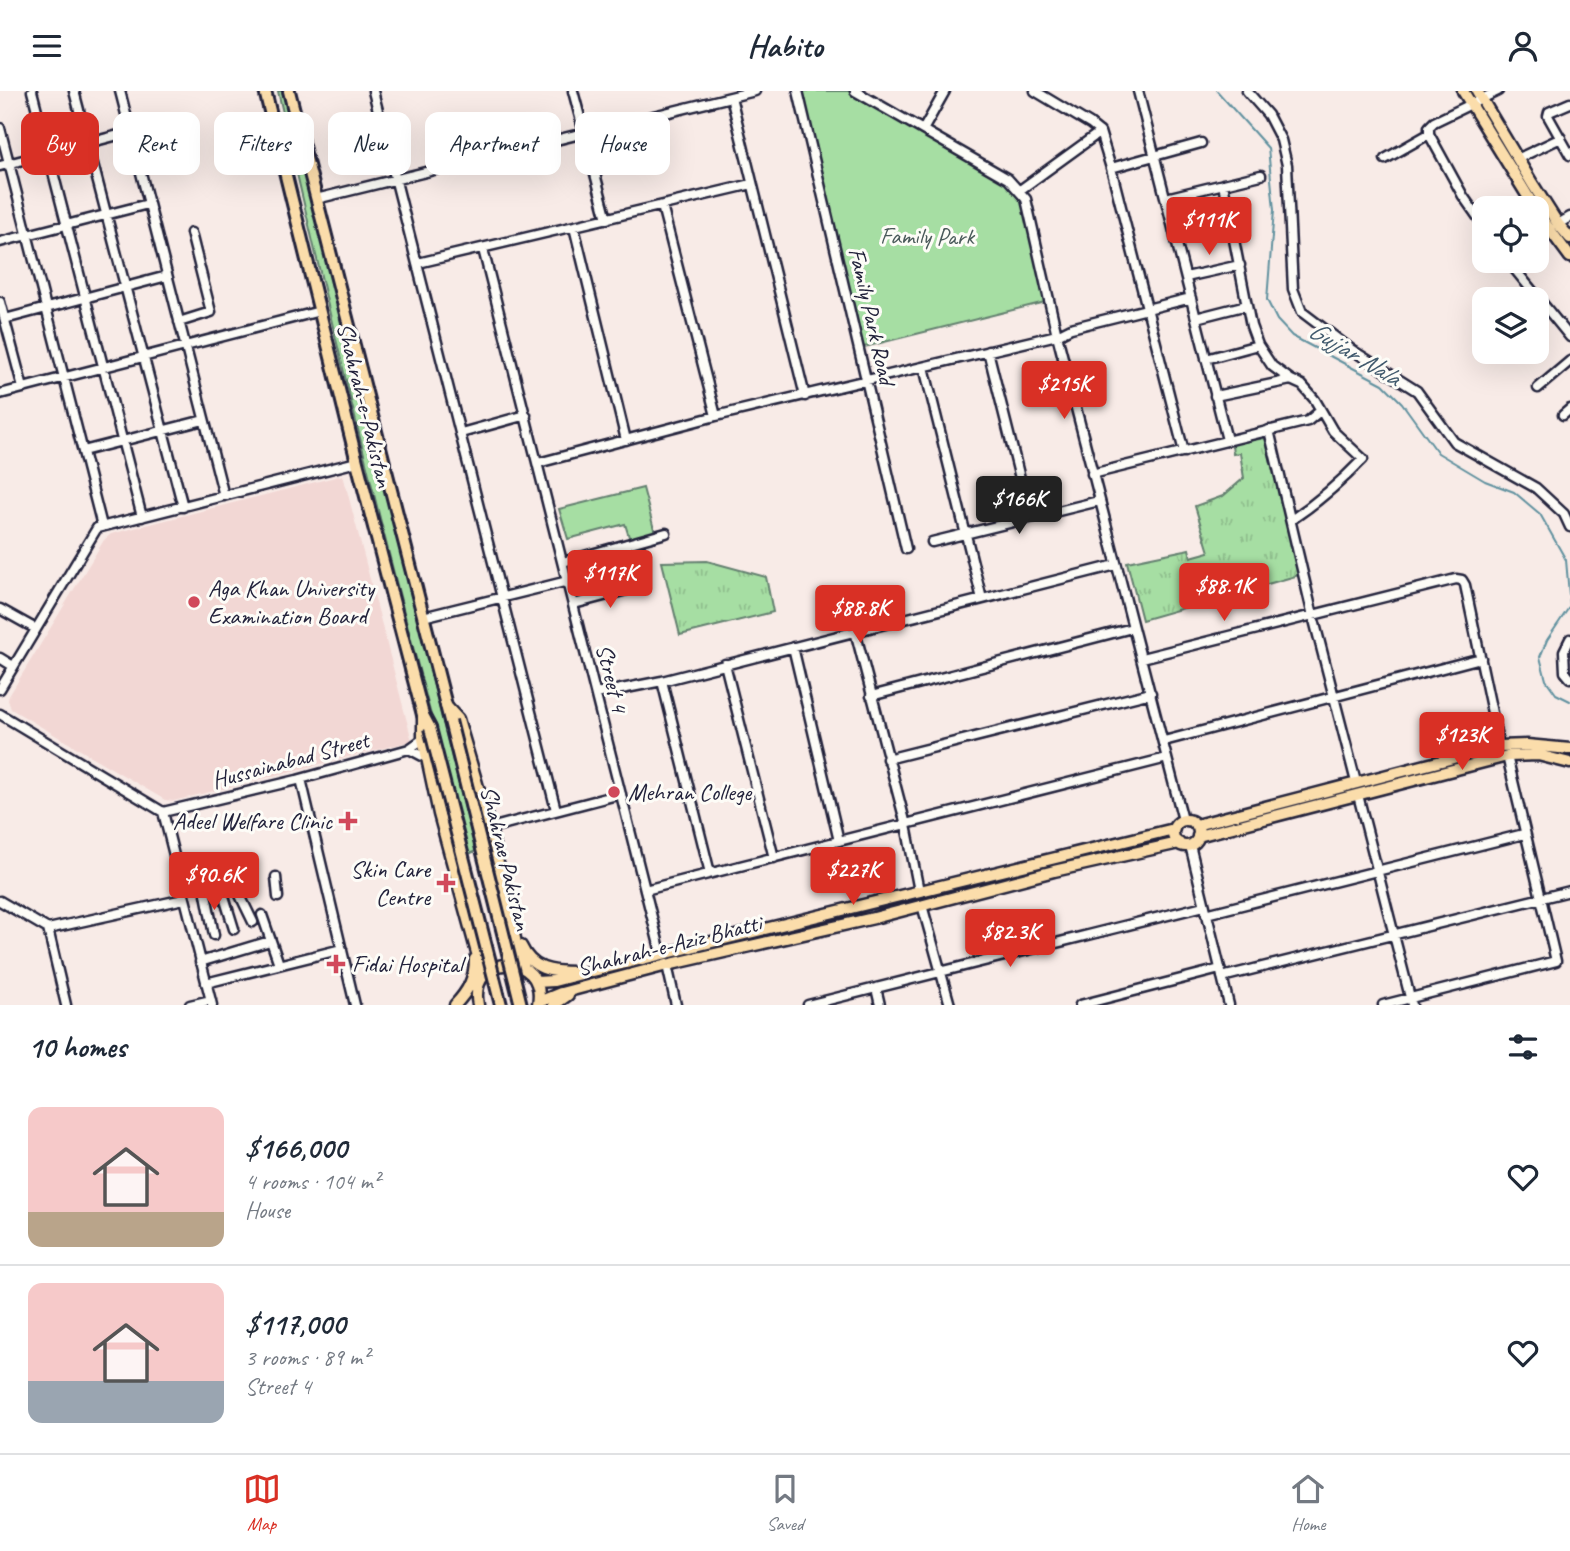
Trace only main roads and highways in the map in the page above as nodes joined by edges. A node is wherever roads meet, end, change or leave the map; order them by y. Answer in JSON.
{"nodes":[{"id":1,"x":265,"y":91,"type":"edge"},
{"id":2,"x":289,"y":91,"type":"edge"},
{"id":3,"x":1478,"y":94,"type":"edge"},
{"id":4,"x":1466,"y":97,"type":"edge"},
{"id":5,"x":1528,"y":196,"type":"edge"},
{"id":6,"x":1549,"y":227,"type":"edge"},
{"id":7,"x":1570,"y":238,"type":"edge"},
{"id":8,"x":1570,"y":257,"type":"edge"},
{"id":9,"x":444,"y":704,"type":"junction"},
{"id":10,"x":423,"y":715,"type":"junction"},
{"id":11,"x":450,"y":721,"type":"joint"},
{"id":12,"x":430,"y":728,"type":"joint"},
{"id":13,"x":1570,"y":749,"type":"edge"},
{"id":14,"x":1570,"y":763,"type":"edge"},
{"id":15,"x":1196,"y":825,"type":"junction"},
{"id":16,"x":1174,"y":829,"type":"junction"},
{"id":17,"x":1198,"y":836,"type":"junction"},
{"id":18,"x":1179,"y":843,"type":"junction"},
{"id":19,"x":504,"y":885,"type":"junction"},
{"id":20,"x":475,"y":949,"type":"junction"},
{"id":21,"x":524,"y":968,"type":"junction"},
{"id":22,"x":589,"y":972,"type":"junction"},
{"id":23,"x":483,"y":975,"type":"junction"},
{"id":24,"x":536,"y":982,"type":"junction"},
{"id":25,"x":577,"y":989,"type":"junction"},
{"id":26,"x":477,"y":1001,"type":"edge"},
{"id":27,"x":538,"y":1004,"type":"edge"},
{"id":28,"x":454,"y":1005,"type":"edge"},
{"id":29,"x":463,"y":1005,"type":"edge"},
{"id":30,"x":501,"y":1005,"type":"edge"},
{"id":31,"x":522,"y":1005,"type":"edge"},
{"id":32,"x":554,"y":1005,"type":"edge"}],
"edges":[{"from":1,"to":10,"type":"highway","name":"Shahrah-e-Pakistan"},
{"from":2,"to":9,"type":"highway","name":"Shahrah-e-Pakistan"},
{"from":3,"to":7,"type":"main road"},
{"from":4,"to":5,"type":"main road"},
{"from":6,"to":8,"type":"main road"},
{"from":9,"to":11,"type":"highway","name":"Shahrah-e-Pakistan"},
{"from":9,"to":19,"type":"main road"},
{"from":10,"to":12,"type":"highway","name":"Shahrah-e-Pakistan"},
{"from":10,"to":20,"type":"main road"},
{"from":11,"to":31,"type":"highway","name":"Shahrae Pakistan","bridge":true},
{"from":12,"to":30,"type":"highway","name":"Shahrae Pakistan","bridge":true},
{"from":13,"to":15,"type":"main road"},
{"from":14,"to":17,"type":"main road"},
{"from":15,"to":16,"type":"main road"},
{"from":15,"to":17,"type":"main road"},
{"from":16,"to":18,"type":"main road"},
{"from":16,"to":22,"type":"main road","name":"Shahrah-e-Aziz Bhatti"},
{"from":17,"to":18,"type":"main road"},
{"from":18,"to":25,"type":"main road","name":"Shahrah-e-Aziz Bhatti"},
{"from":19,"to":21,"type":"main road"},
{"from":19,"to":22,"type":"main road"},
{"from":20,"to":23,"type":"main road"},
{"from":20,"to":28,"type":"main road"},
{"from":21,"to":23,"type":"main road"},
{"from":21,"to":24,"type":"main road"},
{"from":22,"to":24,"type":"main road","name":"Shahrah-e-Aziz Bhatti"},
{"from":23,"to":26,"type":"main road"},
{"from":24,"to":27,"type":"main road"},
{"from":25,"to":27,"type":"main road","name":"Shahrah-e-Aziz Bhatti"},
{"from":25,"to":32,"type":"main road"},
{"from":26,"to":29,"type":"main road"}]}
